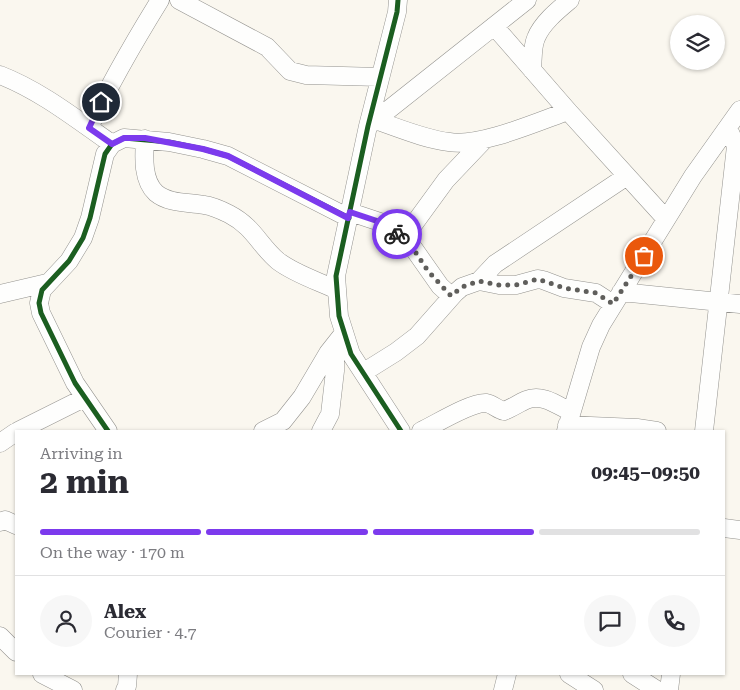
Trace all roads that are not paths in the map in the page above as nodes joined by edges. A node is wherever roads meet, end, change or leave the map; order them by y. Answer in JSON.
{"nodes":[{"id":1,"x":160,"y":0,"type":"edge"},
{"id":2,"x":179,"y":0,"type":"edge"},
{"id":3,"x":398,"y":0,"type":"edge"},
{"id":4,"x":527,"y":0,"type":"edge"},
{"id":5,"x":570,"y":0,"type":"edge"},
{"id":6,"x":494,"y":26,"type":"junction"},
{"id":7,"x":532,"y":70,"type":"junction"},
{"id":8,"x":0,"y":75,"type":"edge"},
{"id":9,"x":380,"y":77,"type":"junction"},
{"id":10,"x":740,"y":110,"type":"edge"},
{"id":11,"x":568,"y":111,"type":"junction"},
{"id":12,"x":372,"y":123,"type":"junction"},
{"id":13,"x":89,"y":128,"type":"junction"},
{"id":14,"x":728,"y":128,"type":"junction"},
{"id":15,"x":145,"y":138,"type":"junction"},
{"id":16,"x":486,"y":138,"type":"junction"},
{"id":17,"x":112,"y":144,"type":"junction"},
{"id":18,"x":738,"y":146,"type":"edge"},
{"id":19,"x":627,"y":176,"type":"junction"},
{"id":20,"x":349,"y":215,"type":"junction"},
{"id":21,"x":666,"y":219,"type":"junction"},
{"id":22,"x":403,"y":239,"type":"junction"},
{"id":23,"x":479,"y":281,"type":"junction"},
{"id":24,"x":47,"y":283,"type":"junction"},
{"id":25,"x":337,"y":290,"type":"junction"},
{"id":26,"x":0,"y":294,"type":"edge"},
{"id":27,"x":451,"y":296,"type":"junction"},
{"id":28,"x":617,"y":298,"type":"junction"},
{"id":29,"x":720,"y":302,"type":"junction"},
{"id":30,"x":740,"y":304,"type":"edge"},
{"id":31,"x":339,"y":339,"type":"junction"},
{"id":32,"x":364,"y":372,"type":"junction"},
{"id":33,"x":84,"y":398,"type":"junction"},
{"id":34,"x":568,"y":423,"type":"edge"},
{"id":35,"x":21,"y":430,"type":"edge"},
{"id":36,"x":107,"y":430,"type":"edge"},
{"id":37,"x":266,"y":430,"type":"edge"},
{"id":38,"x":322,"y":430,"type":"edge"},
{"id":39,"x":399,"y":430,"type":"edge"},
{"id":40,"x":423,"y":430,"type":"edge"},
{"id":41,"x":650,"y":430,"type":"edge"},
{"id":42,"x":704,"y":430,"type":"edge"},
{"id":43,"x":15,"y":433,"type":"edge"},
{"id":44,"x":0,"y":443,"type":"edge"},
{"id":45,"x":0,"y":522,"type":"edge"},
{"id":46,"x":15,"y":525,"type":"edge"},
{"id":47,"x":725,"y":528,"type":"edge"},
{"id":48,"x":740,"y":530,"type":"edge"},
{"id":49,"x":0,"y":636,"type":"edge"},
{"id":50,"x":15,"y":651,"type":"edge"},
{"id":51,"x":44,"y":675,"type":"edge"},
{"id":52,"x":128,"y":675,"type":"edge"},
{"id":53,"x":507,"y":675,"type":"edge"},
{"id":54,"x":571,"y":675,"type":"edge"},
{"id":55,"x":634,"y":675,"type":"edge"},
{"id":56,"x":671,"y":675,"type":"edge"},
{"id":57,"x":73,"y":690,"type":"edge"},
{"id":58,"x":125,"y":690,"type":"edge"},
{"id":59,"x":503,"y":690,"type":"edge"},
{"id":60,"x":594,"y":690,"type":"edge"},
{"id":61,"x":657,"y":690,"type":"edge"},
{"id":62,"x":669,"y":690,"type":"edge"}],
"edges":[{"from":1,"to":13,"type":"street"},
{"from":2,"to":9,"type":"street"},
{"from":3,"to":9,"type":"street"},
{"from":4,"to":6,"type":"street"},
{"from":5,"to":7,"type":"street"},
{"from":6,"to":7,"type":"street"},
{"from":6,"to":12,"type":"street"},
{"from":7,"to":11,"type":"street"},
{"from":8,"to":13,"type":"street"},
{"from":9,"to":12,"type":"street"},
{"from":10,"to":14,"type":"street"},
{"from":11,"to":16,"type":"street"},
{"from":11,"to":19,"type":"street"},
{"from":12,"to":16,"type":"street"},
{"from":12,"to":20,"type":"street"},
{"from":13,"to":17,"type":"street"},
{"from":14,"to":18,"type":"street"},
{"from":14,"to":21,"type":"street"},
{"from":15,"to":17,"type":"street"},
{"from":15,"to":20,"type":"street"},
{"from":15,"to":25,"type":"street"},
{"from":16,"to":22,"type":"street"},
{"from":17,"to":24,"type":"street"},
{"from":18,"to":29,"type":"street"},
{"from":19,"to":21,"type":"street"},
{"from":19,"to":23,"type":"street"},
{"from":20,"to":22,"type":"street"},
{"from":20,"to":25,"type":"street"},
{"from":21,"to":28,"type":"street"},
{"from":22,"to":27,"type":"street"},
{"from":23,"to":27,"type":"street"},
{"from":23,"to":28,"type":"street"},
{"from":24,"to":26,"type":"street"},
{"from":24,"to":33,"type":"street"},
{"from":25,"to":31,"type":"street"},
{"from":27,"to":32,"type":"street"},
{"from":28,"to":29,"type":"street"},
{"from":28,"to":34,"type":"street"},
{"from":29,"to":30,"type":"street"},
{"from":29,"to":42,"type":"street"},
{"from":31,"to":32,"type":"street"},
{"from":31,"to":37,"type":"street"},
{"from":31,"to":38,"type":"street"},
{"from":32,"to":39,"type":"street"},
{"from":33,"to":35,"type":"street"},
{"from":33,"to":36,"type":"street"},
{"from":34,"to":40,"type":"street"},
{"from":34,"to":41,"type":"street"},
{"from":43,"to":44,"type":"street"},
{"from":45,"to":46,"type":"street"},
{"from":47,"to":48,"type":"street"},
{"from":49,"to":50,"type":"street"},
{"from":51,"to":57,"type":"street"},
{"from":52,"to":58,"type":"street"},
{"from":53,"to":59,"type":"street"},
{"from":54,"to":60,"type":"street"},
{"from":55,"to":61,"type":"street"},
{"from":56,"to":62,"type":"street"}]}
